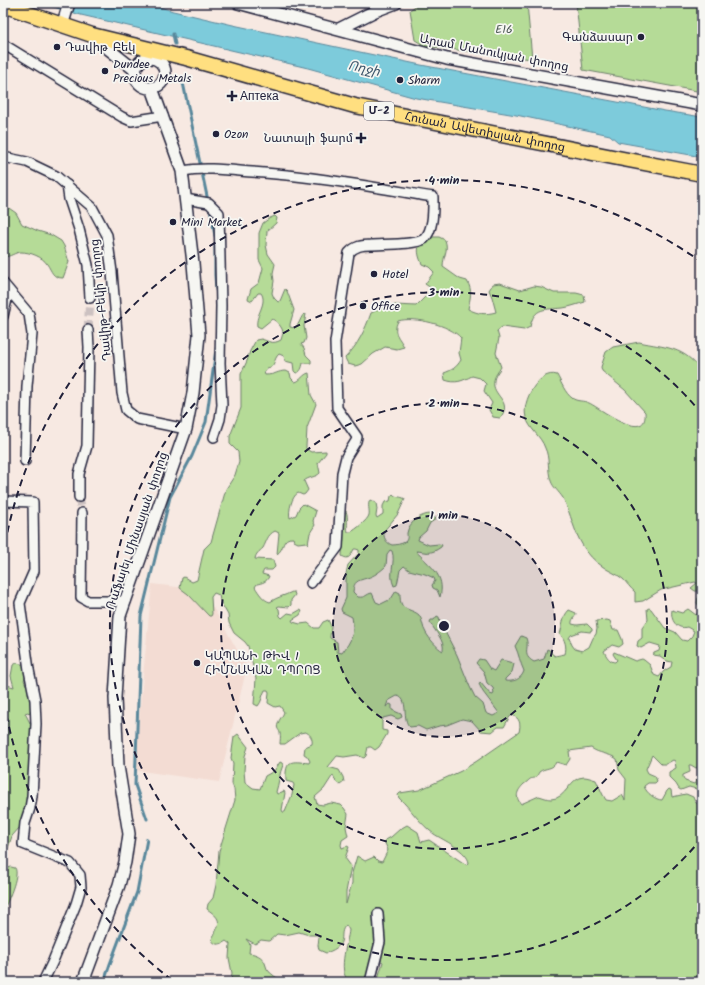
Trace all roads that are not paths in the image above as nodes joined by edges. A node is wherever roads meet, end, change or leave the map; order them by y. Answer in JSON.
{"nodes":[{"id":1,"x":69,"y":3,"type":"edge"},
{"id":2,"x":238,"y":3,"type":"edge"},
{"id":3,"x":396,"y":3,"type":"edge"},
{"id":4,"x":3,"y":5,"type":"edge"},
{"id":5,"x":63,"y":21,"type":"junction"},
{"id":6,"x":339,"y":29,"type":"junction"},
{"id":7,"x":92,"y":35,"type":"junction"},
{"id":8,"x":3,"y":44,"type":"edge"},
{"id":9,"x":186,"y":58,"type":"junction"},
{"id":10,"x":135,"y":70,"type":"junction"},
{"id":11,"x":165,"y":73,"type":"junction"},
{"id":12,"x":152,"y":88,"type":"junction"},
{"id":13,"x":702,"y":106,"type":"edge"},
{"id":14,"x":162,"y":116,"type":"junction"},
{"id":15,"x":3,"y":157,"type":"edge"},
{"id":16,"x":182,"y":171,"type":"junction"},
{"id":17,"x":702,"y":174,"type":"edge"},
{"id":18,"x":68,"y":185,"type":"junction"},
{"id":19,"x":185,"y":199,"type":"junction"},
{"id":20,"x":3,"y":283,"type":"edge"},
{"id":21,"x":9,"y":291,"type":"junction"},
{"id":22,"x":90,"y":298,"type":"tunnel mouth"},
{"id":23,"x":3,"y":316,"type":"edge"},
{"id":24,"x":88,"y":330,"type":"tunnel mouth"},
{"id":25,"x":186,"y":429,"type":"junction"},
{"id":26,"x":214,"y":437,"type":"dead end"},
{"id":27,"x":25,"y":461,"type":"dead end"},
{"id":28,"x":79,"y":497,"type":"tunnel mouth"},
{"id":29,"x":3,"y":501,"type":"edge"},
{"id":30,"x":82,"y":513,"type":"tunnel mouth"},
{"id":31,"x":311,"y":583,"type":"dead end"},
{"id":32,"x":126,"y":601,"type":"junction"},
{"id":33,"x":378,"y":914,"type":"dead end"},
{"id":34,"x":43,"y":982,"type":"edge"},
{"id":35,"x":83,"y":982,"type":"edge"},
{"id":36,"x":370,"y":982,"type":"edge"}],
"edges":[{"from":1,"to":5,"type":"street"},
{"from":2,"to":6,"type":"street","name":"Արամ Մանուկյան փողոց"},
{"from":3,"to":6,"type":"street"},
{"from":4,"to":5,"type":"highway","number":"Մ-2"},
{"from":5,"to":7,"type":"highway","name":"Հունան Ավետիսյան փողոց","number":"Մ-2"},
{"from":6,"to":13,"type":"street","name":"Արամ Մանուկյան փողոց"},
{"from":7,"to":9,"type":"highway","name":"Հունան Ավետիսյան փողոց","number":"Մ-2"},
{"from":7,"to":10,"type":"street"},
{"from":8,"to":14,"type":"street"},
{"from":9,"to":11,"type":"street"},
{"from":9,"to":17,"type":"highway","name":"Հունան Ավետիսյան փողոց","number":"Մ-2"},
{"from":10,"to":11,"type":"street"},
{"from":10,"to":12,"type":"street"},
{"from":11,"to":12,"type":"street"},
{"from":12,"to":14,"type":"street","name":"Ռաֆայել Մինասյան փողոց"},
{"from":14,"to":16,"type":"street","name":"Ռաֆայել Մինասյան փողոց"},
{"from":15,"to":18,"type":"street","name":"Դավիթ-Բեկի փողոց"},
{"from":16,"to":19,"type":"street","name":"Ռաֆայել Մինասյան փողոց"},
{"from":16,"to":31,"type":"street"},
{"from":18,"to":22,"type":"street"},
{"from":18,"to":25,"type":"street","name":"Դավիթ-Բեկի փողոց"},
{"from":19,"to":25,"type":"street","name":"Ռաֆայել Մինասյան փողոց"},
{"from":19,"to":26,"type":"street"},
{"from":20,"to":21,"type":"street"},
{"from":21,"to":23,"type":"street"},
{"from":21,"to":27,"type":"street"},
{"from":24,"to":28,"type":"street"},
{"from":25,"to":32,"type":"street","name":"Ռաֆայել Մինասյան փողոց"},
{"from":29,"to":34,"type":"street"},
{"from":30,"to":32,"type":"street"},
{"from":32,"to":35,"type":"street","name":"Ռաֆայել Մինասյան փողոց"},
{"from":33,"to":36,"type":"street"}]}
